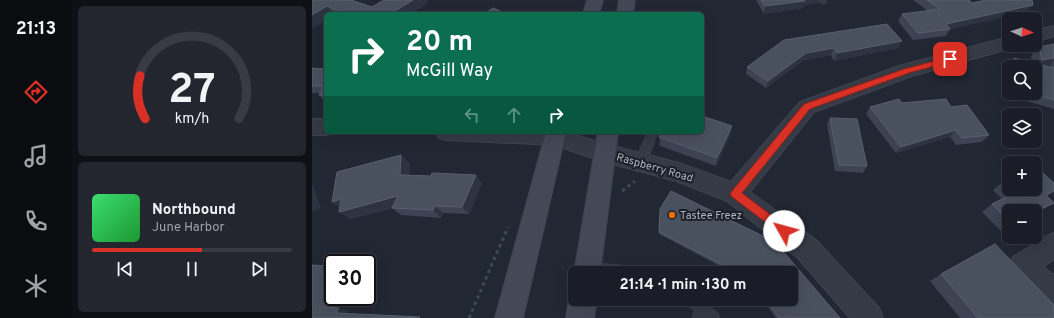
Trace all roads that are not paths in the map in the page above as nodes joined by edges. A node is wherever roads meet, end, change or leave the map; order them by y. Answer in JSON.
{"nodes":[{"id":1,"x":595,"y":0,"type":"edge"},
{"id":2,"x":627,"y":0,"type":"edge"},
{"id":3,"x":592,"y":12,"type":"edge"},
{"id":4,"x":625,"y":12,"type":"edge"},
{"id":5,"x":1054,"y":31,"type":"edge"},
{"id":6,"x":1042,"y":34,"type":"edge"},
{"id":7,"x":1002,"y":45,"type":"edge"},
{"id":8,"x":312,"y":127,"type":"edge"},
{"id":9,"x":324,"y":127,"type":"edge"},
{"id":10,"x":555,"y":134,"type":"edge"},
{"id":11,"x":652,"y":134,"type":"edge"},
{"id":12,"x":607,"y":143,"type":"edge"},
{"id":13,"x":641,"y":170,"type":"junction"},
{"id":14,"x":735,"y":194,"type":"junction"},
{"id":15,"x":1054,"y":245,"type":"edge"},
{"id":16,"x":589,"y":266,"type":"edge"},
{"id":17,"x":1054,"y":292,"type":"edge"},
{"id":18,"x":582,"y":306,"type":"edge"},
{"id":19,"x":701,"y":313,"type":"edge"},
{"id":20,"x":509,"y":318,"type":"edge"},
{"id":21,"x":580,"y":318,"type":"edge"},
{"id":22,"x":713,"y":318,"type":"edge"},
{"id":23,"x":869,"y":318,"type":"edge"}],
"edges":[{"from":1,"to":3,"type":"main road"},
{"from":2,"to":4,"type":"main road"},
{"from":5,"to":6,"type":"street"},
{"from":7,"to":14,"type":"street"},
{"from":8,"to":9,"type":"street"},
{"from":10,"to":12,"type":"street"},
{"from":10,"to":20,"type":"main road"},
{"from":11,"to":13,"type":"lane"},
{"from":12,"to":13,"type":"street","name":"Raspberry Road"},
{"from":12,"to":16,"type":"main road","name":"Raspberry Road"},
{"from":13,"to":14,"type":"street","name":"Raspberry Road"},
{"from":14,"to":23,"type":"street","name":"Raspberry Road"},
{"from":15,"to":17,"type":"street"},
{"from":18,"to":21,"type":"main road"},
{"from":19,"to":22,"type":"lane"}]}
